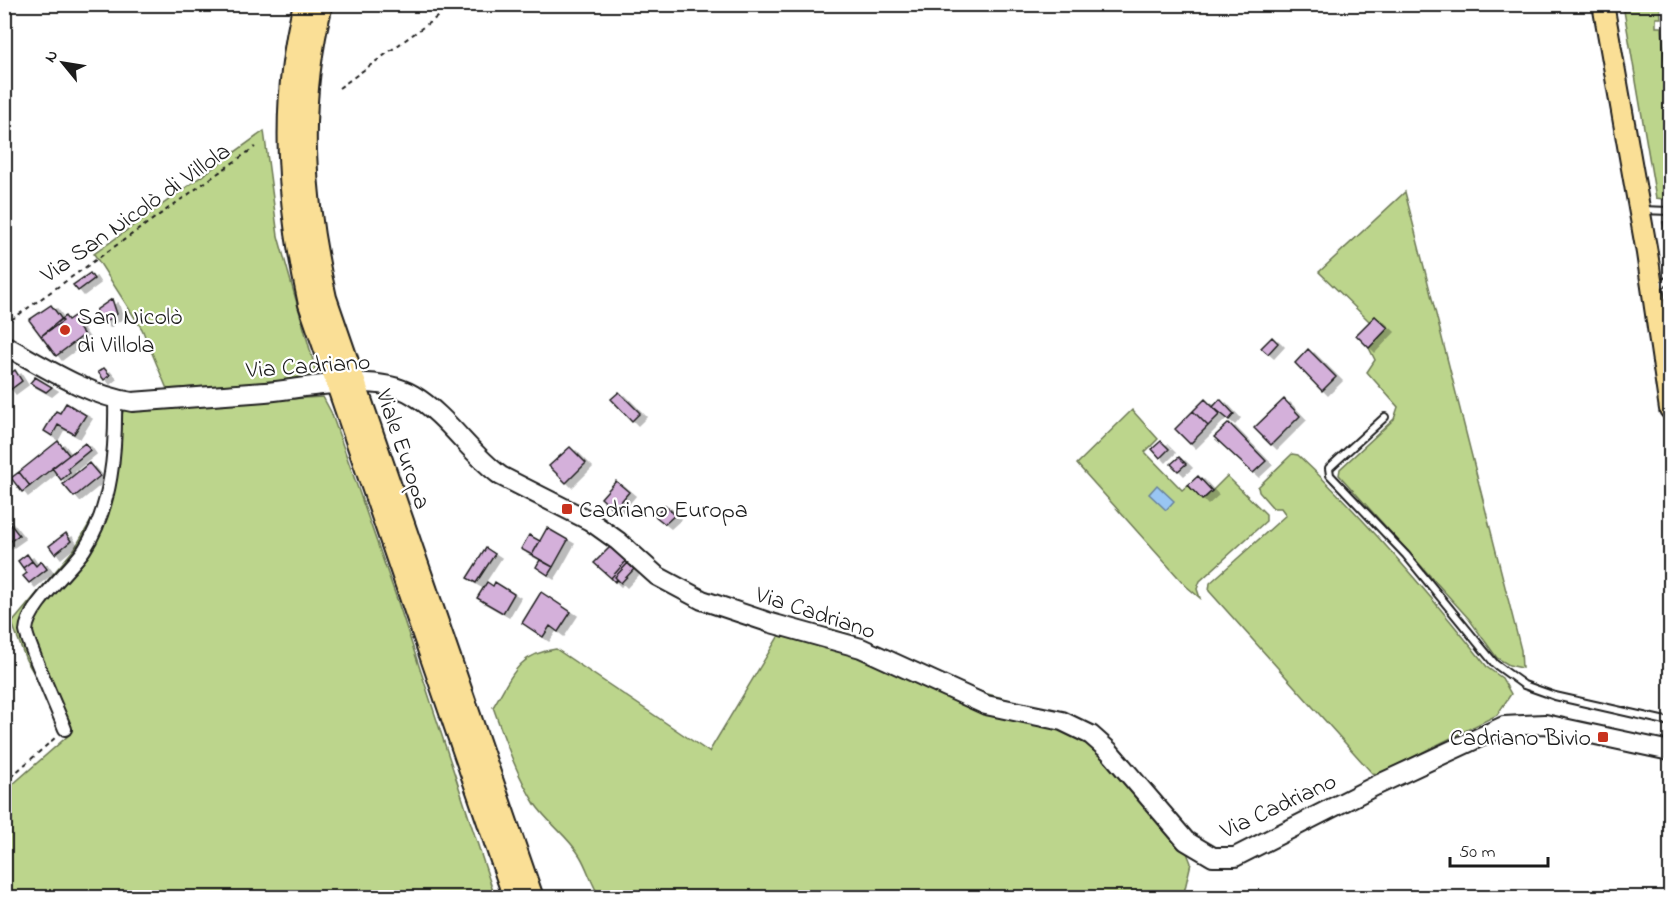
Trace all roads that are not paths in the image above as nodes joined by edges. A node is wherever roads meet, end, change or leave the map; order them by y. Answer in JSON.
{"nodes":[{"id":1,"x":304,"y":4,"type":"edge"},
{"id":2,"x":322,"y":4,"type":"edge"},
{"id":3,"x":1603,"y":4,"type":"edge"},
{"id":4,"x":1640,"y":210,"type":"junction"},
{"id":5,"x":1671,"y":211,"type":"edge"},
{"id":6,"x":1647,"y":253,"type":"junction"},
{"id":7,"x":1665,"y":283,"type":"edge"},
{"id":8,"x":1671,"y":329,"type":"edge"},
{"id":9,"x":4,"y":345,"type":"edge"},
{"id":10,"x":346,"y":385,"type":"junction"},
{"id":11,"x":1668,"y":386,"type":"edge"},
{"id":12,"x":116,"y":400,"type":"junction"},
{"id":13,"x":1671,"y":409,"type":"edge"},
{"id":14,"x":1385,"y":417,"type":"dead end"},
{"id":15,"x":1671,"y":722,"type":"edge"},
{"id":16,"x":65,"y":729,"type":"road end"},
{"id":17,"x":1671,"y":751,"type":"edge"},
{"id":18,"x":514,"y":897,"type":"edge"},
{"id":19,"x":533,"y":897,"type":"edge"}],
"edges":[{"from":1,"to":10,"type":"main road","name":"Viale Europa"},
{"from":2,"to":10,"type":"main road","name":"Viale Europa"},
{"from":3,"to":4,"type":"main road"},
{"from":4,"to":5,"type":"lane"},
{"from":4,"to":6,"type":"main road"},
{"from":6,"to":7,"type":"main road"},
{"from":6,"to":11,"type":"main road"},
{"from":7,"to":8,"type":"main road"},
{"from":9,"to":12,"type":"street","name":"Via Cadriano"},
{"from":10,"to":12,"type":"street","name":"Via Cadriano"},
{"from":10,"to":17,"type":"street","name":"Via Cadriano"},
{"from":10,"to":18,"type":"main road","name":"Viale Europa"},
{"from":10,"to":19,"type":"main road","name":"Viale Europa"},
{"from":11,"to":13,"type":"main road"},
{"from":12,"to":16,"type":"street"},
{"from":14,"to":15,"type":"lane"}]}
